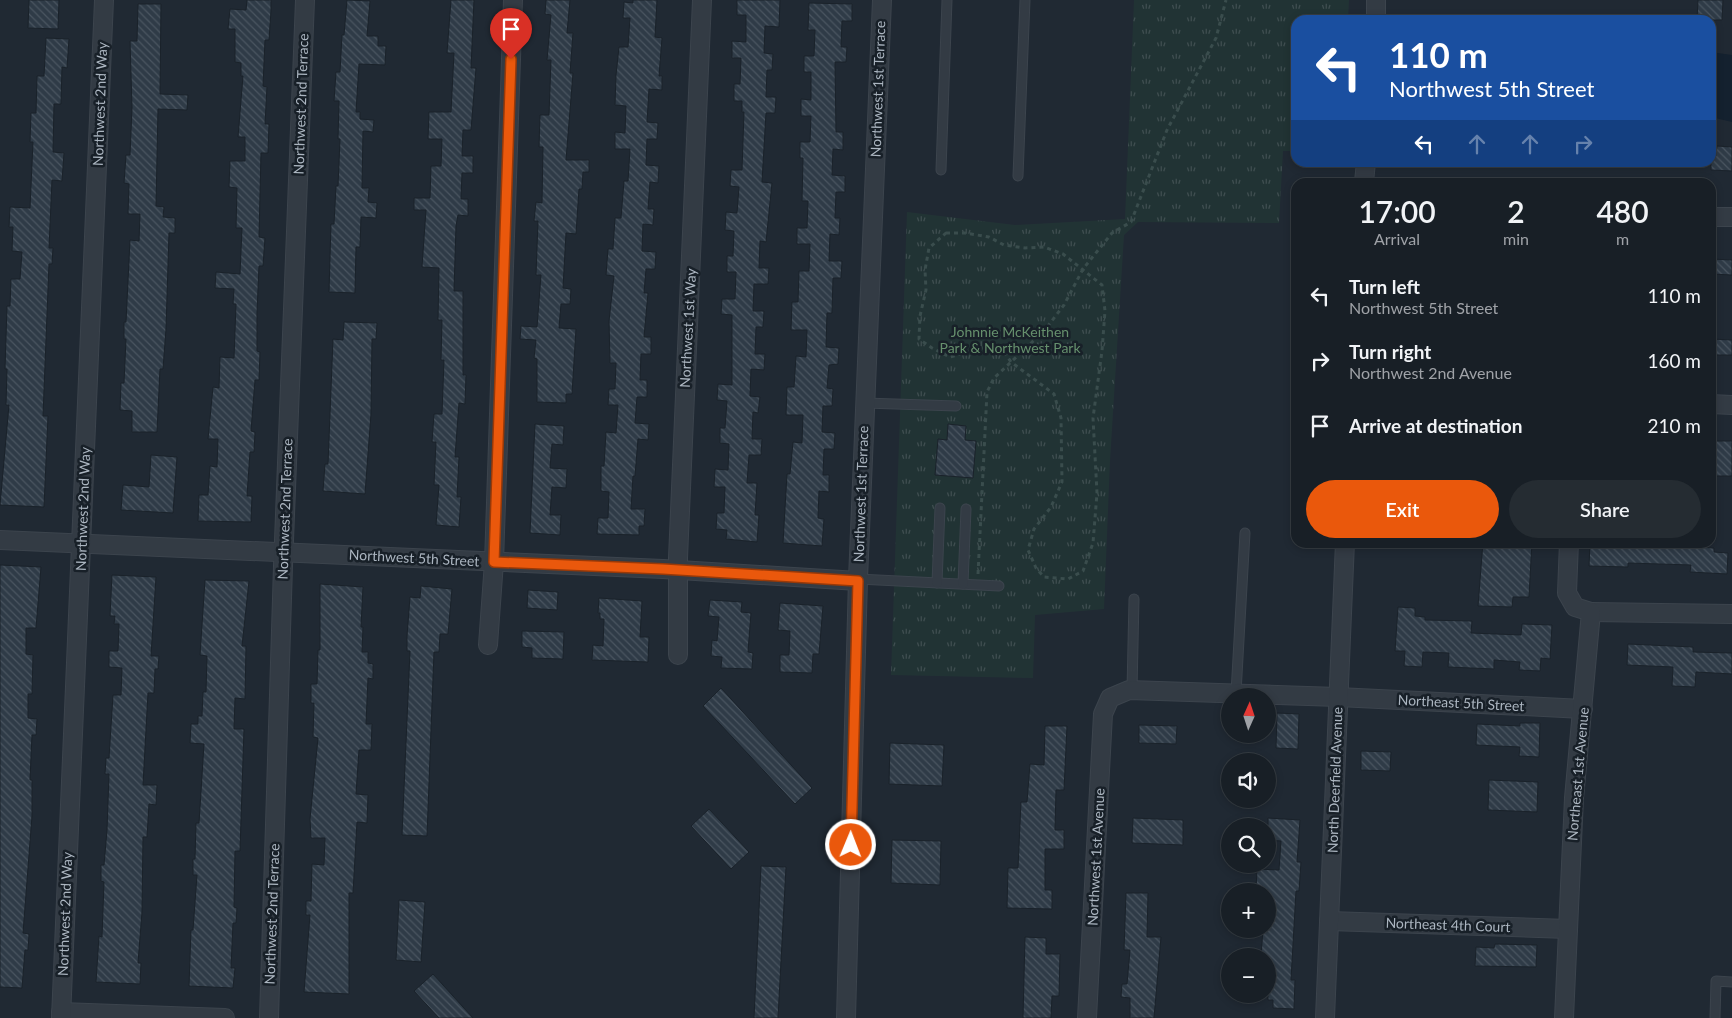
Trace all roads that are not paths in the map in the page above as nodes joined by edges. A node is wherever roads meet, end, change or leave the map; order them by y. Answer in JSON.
{"nodes":[{"id":1,"x":104,"y":0,"type":"edge"},
{"id":2,"x":305,"y":0,"type":"edge"},
{"id":3,"x":513,"y":0,"type":"edge"},
{"id":4,"x":702,"y":0,"type":"edge"},
{"id":5,"x":882,"y":0,"type":"edge"},
{"id":6,"x":947,"y":0,"type":"edge"},
{"id":7,"x":1025,"y":0,"type":"edge"},
{"id":8,"x":1376,"y":0,"type":"edge"},
{"id":9,"x":1376,"y":15,"type":"edge"},
{"id":10,"x":941,"y":170,"type":"dead end"},
{"id":11,"x":1018,"y":176,"type":"dead end"},
{"id":12,"x":1716,"y":217,"type":"edge"},
{"id":13,"x":1732,"y":217,"type":"edge"},
{"id":14,"x":865,"y":403,"type":"junction"},
{"id":15,"x":1716,"y":404,"type":"edge"},
{"id":16,"x":1732,"y":404,"type":"edge"},
{"id":17,"x":956,"y":406,"type":"dead end"},
{"id":18,"x":940,"y":508,"type":"dead end"},
{"id":19,"x":966,"y":509,"type":"dead end"},
{"id":20,"x":1245,"y":533,"type":"dead end"},
{"id":21,"x":0,"y":540,"type":"edge"},
{"id":22,"x":81,"y":543,"type":"junction"},
{"id":23,"x":1345,"y":548,"type":"edge"},
{"id":24,"x":1569,"y":548,"type":"edge"},
{"id":25,"x":283,"y":551,"type":"junction"},
{"id":26,"x":494,"y":562,"type":"junction"},
{"id":27,"x":678,"y":570,"type":"junction"},
{"id":28,"x":858,"y":580,"type":"junction"},
{"id":29,"x":937,"y":583,"type":"junction"},
{"id":30,"x":963,"y":584,"type":"junction"},
{"id":31,"x":999,"y":586,"type":"dead end"},
{"id":32,"x":1134,"y":599,"type":"dead end"},
{"id":33,"x":1591,"y":612,"type":"junction"},
{"id":34,"x":1732,"y":614,"type":"edge"},
{"id":35,"x":488,"y":645,"type":"dead end"},
{"id":36,"x":678,"y":655,"type":"dead end"},
{"id":37,"x":1236,"y":688,"type":"edge"},
{"id":38,"x":1132,"y":690,"type":"junction"},
{"id":39,"x":1221,"y":693,"type":"edge"},
{"id":40,"x":1276,"y":695,"type":"edge"},
{"id":41,"x":1338,"y":697,"type":"junction"},
{"id":42,"x":1583,"y":708,"type":"junction"},
{"id":43,"x":1329,"y":921,"type":"junction"},
{"id":44,"x":1568,"y":929,"type":"junction"},
{"id":45,"x":1732,"y":982,"type":"edge"},
{"id":46,"x":61,"y":1015,"type":"edge"},
{"id":47,"x":225,"y":1018,"type":"edge"},
{"id":48,"x":269,"y":1018,"type":"edge"},
{"id":49,"x":846,"y":1018,"type":"edge"},
{"id":50,"x":1087,"y":1018,"type":"edge"},
{"id":51,"x":1325,"y":1018,"type":"edge"},
{"id":52,"x":1564,"y":1018,"type":"edge"},
{"id":53,"x":1715,"y":1018,"type":"edge"}],
"edges":[{"from":1,"to":22,"type":"street","name":"Northwest 2nd Way"},
{"from":2,"to":25,"type":"street","name":"Northwest 2nd Terrace"},
{"from":3,"to":26,"type":"street"},
{"from":4,"to":27,"type":"street","name":"Northwest 1st Way"},
{"from":5,"to":14,"type":"street","name":"Northwest 1st Terrace"},
{"from":6,"to":10,"type":"lane"},
{"from":7,"to":11,"type":"lane"},
{"from":8,"to":9,"type":"street"},
{"from":12,"to":13,"type":"street"},
{"from":14,"to":17,"type":"lane"},
{"from":14,"to":28,"type":"street","name":"Northwest 1st Terrace"},
{"from":15,"to":16,"type":"street"},
{"from":18,"to":29,"type":"lane"},
{"from":19,"to":30,"type":"lane"},
{"from":20,"to":37,"type":"lane"},
{"from":21,"to":22,"type":"street","name":"Northwest 5th Street"},
{"from":22,"to":25,"type":"street","name":"Northwest 5th Street"},
{"from":22,"to":46,"type":"street","name":"Northwest 2nd Way"},
{"from":23,"to":41,"type":"street","name":"North Deerfield Avenue"},
{"from":24,"to":33,"type":"street"},
{"from":25,"to":26,"type":"street","name":"Northwest 5th Street"},
{"from":25,"to":48,"type":"street","name":"Northwest 2nd Terrace"},
{"from":26,"to":27,"type":"street","name":"Northwest 5th Street"},
{"from":26,"to":35,"type":"street"},
{"from":27,"to":28,"type":"street","name":"Northwest 5th Street"},
{"from":27,"to":36,"type":"street","name":"Northwest 1st Way"},
{"from":28,"to":29,"type":"lane"},
{"from":28,"to":49,"type":"street","name":"Northwest 1st Terrace"},
{"from":29,"to":30,"type":"lane"},
{"from":30,"to":31,"type":"lane"},
{"from":32,"to":38,"type":"lane"},
{"from":33,"to":34,"type":"street"},
{"from":33,"to":42,"type":"street","name":"Northeast 1st Avenue"},
{"from":38,"to":39,"type":"street"},
{"from":38,"to":50,"type":"street","name":"Northwest 1st Avenue"},
{"from":40,"to":41,"type":"street"},
{"from":41,"to":42,"type":"street","name":"Northeast 5th Street"},
{"from":41,"to":43,"type":"street","name":"North Deerfield Avenue"},
{"from":42,"to":44,"type":"street","name":"Northeast 1st Avenue"},
{"from":43,"to":44,"type":"street","name":"Northeast 4th Court"},
{"from":43,"to":51,"type":"street","name":"North Deerfield Avenue"},
{"from":44,"to":52,"type":"street","name":"Northeast 1st Avenue"},
{"from":45,"to":53,"type":"lane"},
{"from":46,"to":47,"type":"street"}]}
